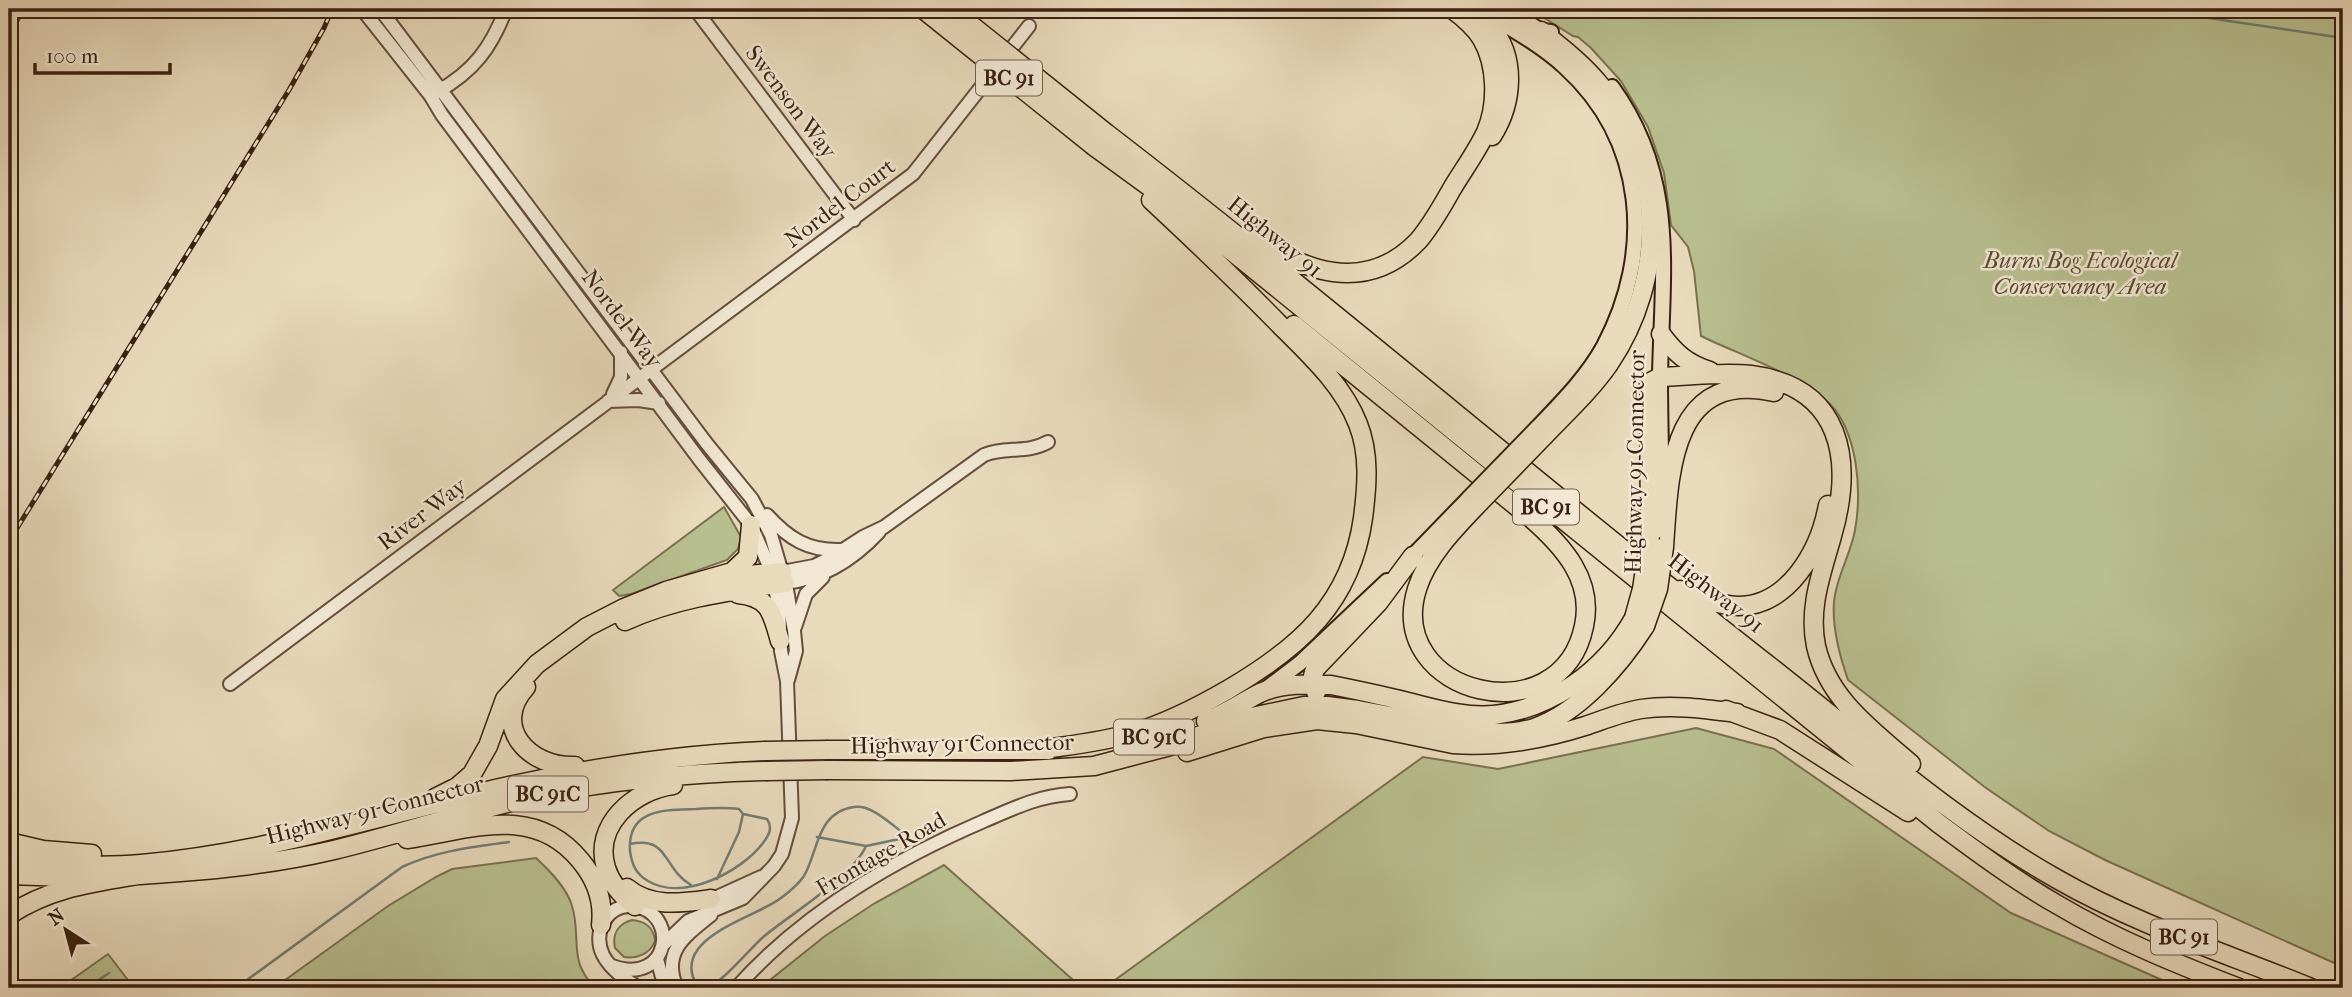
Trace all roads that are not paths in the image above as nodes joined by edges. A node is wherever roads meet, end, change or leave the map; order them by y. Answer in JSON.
{"nodes":[{"id":1,"x":16,"y":9,"type":"edge"},
{"id":2,"x":362,"y":9,"type":"edge"},
{"id":3,"x":380,"y":9,"type":"edge"},
{"id":4,"x":506,"y":9,"type":"edge"},
{"id":5,"x":695,"y":9,"type":"edge"},
{"id":6,"x":923,"y":9,"type":"edge"},
{"id":7,"x":951,"y":9,"type":"edge"},
{"id":8,"x":1452,"y":9,"type":"edge"},
{"id":9,"x":1467,"y":9,"type":"edge"},
{"id":10,"x":1478,"y":9,"type":"edge"},
{"id":11,"x":1506,"y":9,"type":"edge"},
{"id":12,"x":9,"y":24,"type":"edge"},
{"id":13,"x":1029,"y":26,"type":"dead end"},
{"id":14,"x":1541,"y":31,"type":"junction"},
{"id":15,"x":436,"y":92,"type":"junction"},
{"id":16,"x":1100,"y":140,"type":"junction"},
{"id":17,"x":1123,"y":147,"type":"junction"},
{"id":18,"x":1470,"y":159,"type":"junction"},
{"id":19,"x":854,"y":220,"type":"junction"},
{"id":20,"x":1223,"y":267,"type":"junction"},
{"id":21,"x":1661,"y":334,"type":"junction"},
{"id":22,"x":621,"y":351,"type":"junction"},
{"id":23,"x":652,"y":368,"type":"junction"},
{"id":24,"x":1727,"y":374,"type":"junction"},
{"id":25,"x":640,"y":377,"type":"junction"},
{"id":26,"x":1660,"y":377,"type":"junction"},
{"id":27,"x":608,"y":401,"type":"junction"},
{"id":28,"x":659,"y":403,"type":"junction"},
{"id":29,"x":1541,"y":432,"type":"junction"},
{"id":30,"x":1048,"y":442,"type":"dead end"},
{"id":31,"x":752,"y":499,"type":"junction"},
{"id":32,"x":1474,"y":501,"type":"junction"},
{"id":33,"x":751,"y":525,"type":"junction"},
{"id":34,"x":884,"y":527,"type":"junction"},
{"id":35,"x":1657,"y":541,"type":"junction"},
{"id":36,"x":842,"y":550,"type":"junction"},
{"id":37,"x":1413,"y":556,"type":"junction"},
{"id":38,"x":830,"y":571,"type":"junction"},
{"id":39,"x":778,"y":578,"type":"junction"},
{"id":40,"x":1664,"y":584,"type":"junction"},
{"id":41,"x":720,"y":585,"type":"junction"},
{"id":42,"x":1639,"y":622,"type":"junction"},
{"id":43,"x":787,"y":636,"type":"junction"},
{"id":44,"x":230,"y":684,"type":"dead end"},
{"id":45,"x":1313,"y":684,"type":"junction"},
{"id":46,"x":1261,"y":693,"type":"junction"},
{"id":47,"x":1327,"y":706,"type":"junction"},
{"id":48,"x":1737,"y":713,"type":"junction"},
{"id":49,"x":1533,"y":728,"type":"junction"},
{"id":50,"x":1039,"y":750,"type":"junction"},
{"id":51,"x":613,"y":765,"type":"junction"},
{"id":52,"x":1094,"y":766,"type":"junction"},
{"id":53,"x":766,"y":771,"type":"junction"},
{"id":54,"x":1070,"y":794,"type":"dead end"},
{"id":55,"x":400,"y":813,"type":"junction"},
{"id":56,"x":607,"y":838,"type":"junction"},
{"id":57,"x":9,"y":842,"type":"edge"},
{"id":58,"x":335,"y":849,"type":"junction"},
{"id":59,"x":183,"y":858,"type":"junction"},
{"id":60,"x":9,"y":862,"type":"edge"},
{"id":61,"x":1997,"y":867,"type":"junction"},
{"id":62,"x":9,"y":875,"type":"edge"},
{"id":63,"x":138,"y":875,"type":"junction"},
{"id":64,"x":2059,"y":881,"type":"junction"},
{"id":65,"x":714,"y":905,"type":"junction"},
{"id":66,"x":641,"y":908,"type":"junction"},
{"id":67,"x":9,"y":915,"type":"edge"},
{"id":68,"x":601,"y":925,"type":"junction"},
{"id":69,"x":664,"y":944,"type":"junction"},
{"id":70,"x":657,"y":959,"type":"junction"},
{"id":71,"x":612,"y":966,"type":"junction"},
{"id":72,"x":639,"y":988,"type":"edge"},
{"id":73,"x":665,"y":988,"type":"edge"},
{"id":74,"x":677,"y":988,"type":"edge"},
{"id":75,"x":736,"y":988,"type":"edge"},
{"id":76,"x":2239,"y":988,"type":"edge"},
{"id":77,"x":2311,"y":988,"type":"edge"}],
"edges":[{"from":1,"to":12,"type":"street"},
{"from":2,"to":15,"type":"street","name":"Nordel Way"},
{"from":3,"to":15,"type":"street","name":"Nordel Way"},
{"from":4,"to":15,"type":"street"},
{"from":5,"to":19,"type":"street","name":"Swenson Way"},
{"from":6,"to":16,"type":"highway","number":"BC 91","bridge":true},
{"from":7,"to":16,"type":"highway","number":"BC 91","bridge":true},
{"from":8,"to":18,"type":"highway"},
{"from":9,"to":18,"type":"highway"},
{"from":10,"to":29,"type":"main road","name":"Highway 91 Connector"},
{"from":11,"to":14,"type":"main road","name":"Highway 91 Connector"},
{"from":13,"to":19,"type":"street","name":"Nordel Court"},
{"from":14,"to":21,"type":"main road","name":"Highway 91 Connector"},
{"from":14,"to":29,"type":"highway"},
{"from":15,"to":22,"type":"street","name":"Nordel Way"},
{"from":15,"to":23,"type":"street","name":"Nordel Way"},
{"from":16,"to":17,"type":"highway","name":"Highway 91","number":"BC 91"},
{"from":16,"to":20,"type":"highway"},
{"from":16,"to":61,"type":"highway","name":"Highway 91","number":"BC 91"},
{"from":17,"to":18,"type":"highway"},
{"from":17,"to":40,"type":"highway","name":"Highway 91","number":"BC 91"},
{"from":19,"to":23,"type":"street","name":"Nordel Court"},
{"from":20,"to":32,"type":"highway"},
{"from":20,"to":50,"type":"highway"},
{"from":21,"to":24,"type":"highway"},
{"from":21,"to":26,"type":"main road","name":"Highway 91 Connector"},
{"from":22,"to":25,"type":"street","name":"Nordel Way"},
{"from":22,"to":27,"type":"street"},
{"from":23,"to":25,"type":"street","name":"Nordel Court"},
{"from":23,"to":31,"type":"street","name":"Nordel Way"},
{"from":24,"to":26,"type":"highway"},
{"from":24,"to":64,"type":"highway"},
{"from":25,"to":27,"type":"street","name":"River Way"},
{"from":25,"to":28,"type":"street","name":"Nordel Way"},
{"from":26,"to":35,"type":"highway"},
{"from":27,"to":28,"type":"street"},
{"from":27,"to":44,"type":"street","name":"River Way"},
{"from":28,"to":33,"type":"street","name":"Nordel Way"},
{"from":29,"to":32,"type":"highway","bridge":true},
{"from":30,"to":34,"type":"street"},
{"from":31,"to":36,"type":"street"},
{"from":31,"to":39,"type":"street","name":"Nordel Way"},
{"from":32,"to":37,"type":"main road","name":"Highway 91 Connector"},
{"from":33,"to":39,"type":"street","name":"Nordel Way"},
{"from":33,"to":41,"type":"highway"},
{"from":34,"to":36,"type":"street"},
{"from":34,"to":38,"type":"street"},
{"from":35,"to":40,"type":"highway"},
{"from":35,"to":42,"type":"highway","name":"Highway 91 Connector","bridge":true},
{"from":36,"to":39,"type":"street"},
{"from":37,"to":45,"type":"highway"},
{"from":37,"to":46,"type":"main road","name":"Highway 91 Connector"},
{"from":38,"to":39,"type":"street"},
{"from":38,"to":43,"type":"street"},
{"from":39,"to":41,"type":"highway"},
{"from":39,"to":43,"type":"street","name":"Nordel Way"},
{"from":40,"to":64,"type":"highway","name":"Highway 91","number":"BC 91"},
{"from":41,"to":43,"type":"highway"},
{"from":41,"to":51,"type":"highway"},
{"from":41,"to":55,"type":"highway"},
{"from":42,"to":45,"type":"highway"},
{"from":42,"to":49,"type":"highway","name":"Highway 91 Connector"},
{"from":43,"to":65,"type":"street","name":"Nordel Way"},
{"from":45,"to":46,"type":"highway"},
{"from":45,"to":47,"type":"highway"},
{"from":46,"to":50,"type":"highway","name":"Highway 91 Connector","number":"BC 91C"},
{"from":47,"to":49,"type":"highway","name":"Highway 91 Connector"},
{"from":47,"to":52,"type":"highway","name":"Highway 91 Connector"},
{"from":48,"to":49,"type":"highway"},
{"from":48,"to":52,"type":"highway"},
{"from":48,"to":61,"type":"highway"},
{"from":50,"to":51,"type":"highway","name":"Highway 91 Connector","number":"BC 91C","bridge":true},
{"from":51,"to":55,"type":"highway","name":"Highway 91 Connector","number":"BC 91C"},
{"from":52,"to":53,"type":"highway","name":"Highway 91 Connector","number":"BC 91C","bridge":true},
{"from":53,"to":56,"type":"highway"},
{"from":53,"to":58,"type":"highway","name":"Highway 91 Connector","number":"BC 91C"},
{"from":54,"to":75,"type":"street","name":"Frontage Road"},
{"from":55,"to":59,"type":"highway","name":"Highway 91 Connector","number":"BC 91C"},
{"from":56,"to":65,"type":"highway"},
{"from":56,"to":66,"type":"highway"},
{"from":57,"to":59,"type":"highway"},
{"from":58,"to":63,"type":"highway","name":"Highway 91 Connector","number":"BC 91C"},
{"from":58,"to":68,"type":"highway"},
{"from":59,"to":60,"type":"highway"},
{"from":61,"to":76,"type":"highway","name":"Highway 91","number":"BC 91"},
{"from":62,"to":63,"type":"highway"},
{"from":63,"to":67,"type":"highway"},
{"from":64,"to":77,"type":"highway","name":"Highway 91","number":"BC 91"},
{"from":65,"to":66,"type":"street","name":"Nordel Way"},
{"from":65,"to":69,"type":"street","name":"Nordel Way"},
{"from":65,"to":74,"type":"street"},
{"from":66,"to":68,"type":"street"},
{"from":66,"to":69,"type":"street"},
{"from":68,"to":71,"type":"street"},
{"from":69,"to":70,"type":"street"},
{"from":70,"to":71,"type":"street"},
{"from":70,"to":73,"type":"street"},
{"from":71,"to":72,"type":"street"}]}
